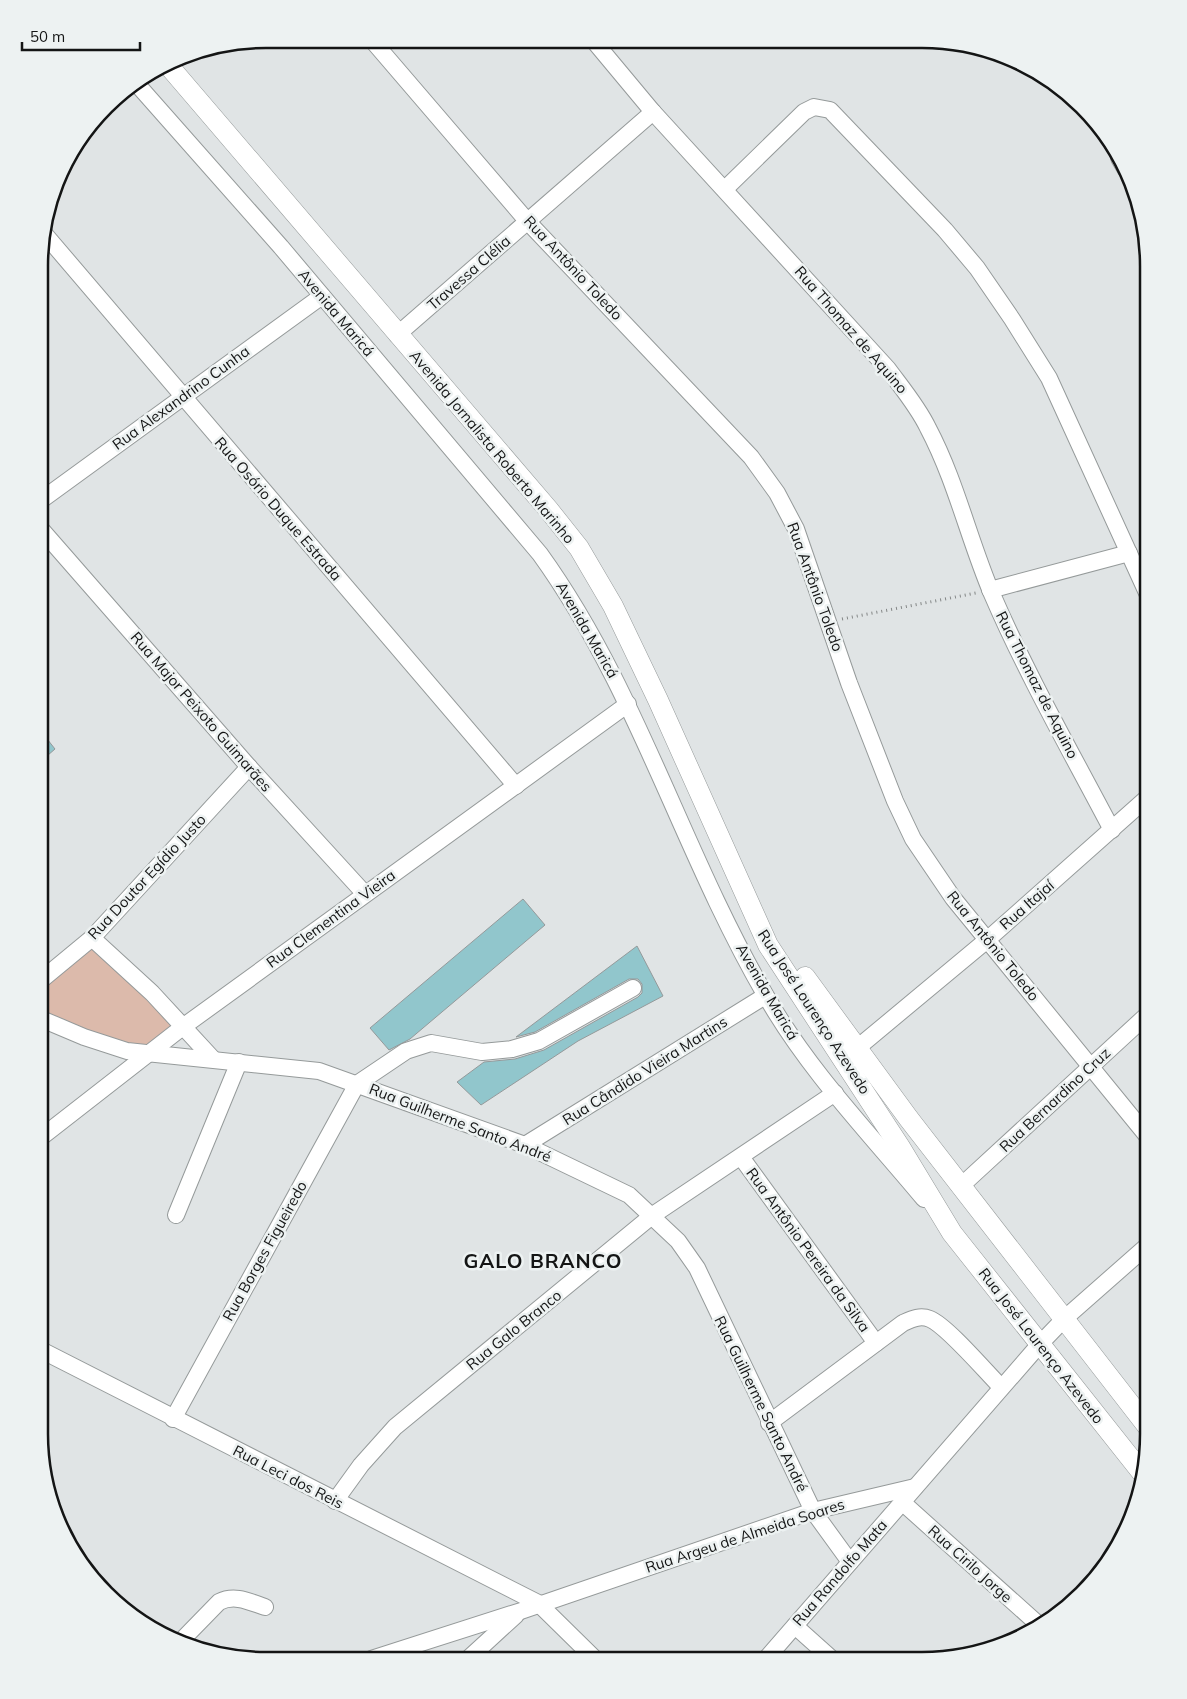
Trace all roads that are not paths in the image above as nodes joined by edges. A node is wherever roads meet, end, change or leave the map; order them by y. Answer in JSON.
{"nodes":[{"id":1,"x":379,"y":48,"type":"edge"},
{"id":2,"x":600,"y":48,"type":"edge"},
{"id":3,"x":171,"y":69,"type":"edge"},
{"id":4,"x":140,"y":88,"type":"edge"},
{"id":5,"x":654,"y":112,"type":"junction"},
{"id":6,"x":725,"y":189,"type":"junction"},
{"id":7,"x":528,"y":222,"type":"junction"},
{"id":8,"x":49,"y":239,"type":"edge"},
{"id":9,"x":322,"y":296,"type":"junction"},
{"id":10,"x":397,"y":335,"type":"junction"},
{"id":11,"x":182,"y":396,"type":"junction"},
{"id":12,"x":48,"y":495,"type":"edge"},
{"id":13,"x":48,"y":537,"type":"edge"},
{"id":14,"x":1128,"y":553,"type":"junction"},
{"id":15,"x":1140,"y":578,"type":"edge"},
{"id":16,"x":990,"y":590,"type":"junction"},
{"id":17,"x":628,"y":704,"type":"junction"},
{"id":18,"x":249,"y":767,"type":"junction"},
{"id":19,"x":516,"y":786,"type":"junction"},
{"id":20,"x":1140,"y":804,"type":"edge"},
{"id":21,"x":1112,"y":830,"type":"junction"},
{"id":22,"x":364,"y":894,"type":"junction"},
{"id":23,"x":750,"y":906,"type":"junction"},
{"id":24,"x":92,"y":938,"type":"junction"},
{"id":25,"x":987,"y":940,"type":"junction"},
{"id":26,"x":48,"y":974,"type":"edge"},
{"id":27,"x":633,"y":988,"type":"dead end"},
{"id":28,"x":765,"y":996,"type":"junction"},
{"id":29,"x":48,"y":1021,"type":"edge"},
{"id":30,"x":1140,"y":1021,"type":"edge"},
{"id":31,"x":184,"y":1026,"type":"junction"},
{"id":32,"x":856,"y":1049,"type":"junction"},
{"id":33,"x":148,"y":1054,"type":"junction"},
{"id":34,"x":213,"y":1058,"type":"junction"},
{"id":35,"x":239,"y":1062,"type":"junction"},
{"id":36,"x":1091,"y":1067,"type":"junction"},
{"id":37,"x":357,"y":1084,"type":"junction"},
{"id":38,"x":835,"y":1093,"type":"junction"},
{"id":39,"x":1140,"y":1127,"type":"edge"},
{"id":40,"x":48,"y":1132,"type":"edge"},
{"id":41,"x":525,"y":1145,"type":"junction"},
{"id":42,"x":740,"y":1158,"type":"junction"},
{"id":43,"x":961,"y":1186,"type":"junction"},
{"id":44,"x":176,"y":1215,"type":"dead end"},
{"id":45,"x":653,"y":1215,"type":"junction"},
{"id":46,"x":952,"y":1233,"type":"junction"},
{"id":47,"x":1140,"y":1252,"type":"edge"},
{"id":48,"x":1064,"y":1319,"type":"junction"},
{"id":49,"x":876,"y":1343,"type":"junction"},
{"id":50,"x":1039,"y":1345,"type":"junction"},
{"id":51,"x":48,"y":1354,"type":"edge"},
{"id":52,"x":1001,"y":1387,"type":"junction"},
{"id":53,"x":1140,"y":1416,"type":"edge"},
{"id":54,"x":173,"y":1419,"type":"junction"},
{"id":55,"x":769,"y":1423,"type":"junction"},
{"id":56,"x":1137,"y":1468,"type":"edge"},
{"id":57,"x":915,"y":1487,"type":"junction"},
{"id":58,"x":335,"y":1501,"type":"junction"},
{"id":59,"x":902,"y":1502,"type":"junction"},
{"id":60,"x":813,"y":1511,"type":"junction"},
{"id":61,"x":850,"y":1562,"type":"junction"},
{"id":62,"x":538,"y":1603,"type":"junction"},
{"id":63,"x":265,"y":1607,"type":"dead end"},
{"id":64,"x":521,"y":1611,"type":"junction"},
{"id":65,"x":1033,"y":1620,"type":"edge"},
{"id":66,"x":795,"y":1626,"type":"junction"},
{"id":67,"x":186,"y":1636,"type":"edge"},
{"id":68,"x":389,"y":1652,"type":"edge"},
{"id":69,"x":476,"y":1652,"type":"edge"},
{"id":70,"x":588,"y":1652,"type":"edge"},
{"id":71,"x":772,"y":1652,"type":"edge"},
{"id":72,"x":824,"y":1652,"type":"edge"}],
"edges":[{"from":1,"to":7,"type":"street","name":"Rua Antônio Toledo"},
{"from":2,"to":5,"type":"street","name":"Rua Thomaz de Aquino"},
{"from":3,"to":10,"type":"main road","name":"Avenida Jornalista Roberto Marinho"},
{"from":4,"to":9,"type":"street","name":"Avenida Maricá"},
{"from":5,"to":6,"type":"street","name":"Rua Thomaz de Aquino"},
{"from":5,"to":7,"type":"street","name":"Travessa Clélia"},
{"from":6,"to":14,"type":"street"},
{"from":6,"to":16,"type":"street","name":"Rua Thomaz de Aquino"},
{"from":7,"to":10,"type":"street","name":"Travessa Clélia"},
{"from":7,"to":25,"type":"street","name":"Rua Antônio Toledo"},
{"from":8,"to":11,"type":"street","name":"Rua Osório Duque Estrada"},
{"from":9,"to":11,"type":"street","name":"Rua Alexandrino Cunha"},
{"from":9,"to":17,"type":"street","name":"Avenida Maricá"},
{"from":10,"to":23,"type":"main road","name":"Avenida Jornalista Roberto Marinho"},
{"from":11,"to":12,"type":"street","name":"Rua Alexandrino Cunha"},
{"from":11,"to":19,"type":"street","name":"Rua Osório Duque Estrada"},
{"from":13,"to":18,"type":"street","name":"Rua Major Peixoto Guimarães"},
{"from":14,"to":15,"type":"street"},
{"from":14,"to":16,"type":"street"},
{"from":16,"to":21,"type":"street","name":"Rua Thomaz de Aquino"},
{"from":17,"to":19,"type":"street","name":"Rua Clementina Vieira"},
{"from":17,"to":28,"type":"street","name":"Avenida Maricá"},
{"from":18,"to":22,"type":"street","name":"Rua Major Peixoto Guimarães"},
{"from":18,"to":24,"type":"street","name":"Rua Doutor Egídio Justo"},
{"from":19,"to":22,"type":"street","name":"Rua Clementina Vieira"},
{"from":20,"to":21,"type":"street","name":"Rua Itajaí"},
{"from":21,"to":25,"type":"street","name":"Rua Itajaí"},
{"from":22,"to":31,"type":"street","name":"Rua Clementina Vieira"},
{"from":23,"to":32,"type":"main road","name":"Rua José Lourenço Azevedo"},
{"from":23,"to":46,"type":"main road","name":"Rua José Lourenço Azevedo"},
{"from":24,"to":26,"type":"street","name":"Rua Doutor Egídio Justo"},
{"from":24,"to":31,"type":"street"},
{"from":25,"to":32,"type":"street","name":"Rua Itajaí"},
{"from":25,"to":36,"type":"street","name":"Rua Antônio Toledo"},
{"from":27,"to":37,"type":"street"},
{"from":28,"to":38,"type":"street","name":"Avenida Maricá"},
{"from":28,"to":41,"type":"street","name":"Rua Cândido Vieira Martins"},
{"from":29,"to":33,"type":"street","name":"Rua Guilherme Santo André"},
{"from":30,"to":36,"type":"street","name":"Rua Bernardino Cruz"},
{"from":31,"to":33,"type":"street","name":"Rua Clementina Vieira"},
{"from":31,"to":34,"type":"street"},
{"from":32,"to":43,"type":"main road","name":"Rua José Lourenço Azevedo"},
{"from":33,"to":34,"type":"street","name":"Rua Guilherme Santo André"},
{"from":33,"to":40,"type":"street","name":"Rua Clementina Vieira"},
{"from":34,"to":35,"type":"street","name":"Rua Guilherme Santo André"},
{"from":35,"to":37,"type":"street","name":"Rua Guilherme Santo André"},
{"from":35,"to":44,"type":"street"},
{"from":36,"to":39,"type":"street","name":"Rua Antônio Toledo"},
{"from":36,"to":43,"type":"street","name":"Rua Bernardino Cruz"},
{"from":37,"to":41,"type":"street","name":"Rua Guilherme Santo André"},
{"from":37,"to":54,"type":"street","name":"Rua Borges Figueiredo"},
{"from":38,"to":42,"type":"street","name":"Rua Galo Branco"},
{"from":38,"to":46,"type":"street","name":"Avenida Maricá"},
{"from":41,"to":45,"type":"street","name":"Rua Guilherme Santo André"},
{"from":42,"to":45,"type":"street","name":"Rua Galo Branco"},
{"from":42,"to":49,"type":"street","name":"Rua Antônio Pereira da Silva"},
{"from":43,"to":48,"type":"main road","name":"Rua José Lourenço Azevedo"},
{"from":45,"to":55,"type":"street","name":"Rua Guilherme Santo André"},
{"from":45,"to":58,"type":"street","name":"Rua Galo Branco"},
{"from":46,"to":50,"type":"main road","name":"Rua José Lourenço Azevedo"},
{"from":47,"to":48,"type":"street"},
{"from":48,"to":50,"type":"street"},
{"from":48,"to":53,"type":"main road","name":"Rua José Lourenço Azevedo"},
{"from":49,"to":52,"type":"street"},
{"from":49,"to":55,"type":"street"},
{"from":50,"to":52,"type":"street"},
{"from":50,"to":56,"type":"main road","name":"Rua José Lourenço Azevedo"},
{"from":51,"to":54,"type":"street","name":"Rua Leci dos Reis"},
{"from":52,"to":57,"type":"street"},
{"from":54,"to":58,"type":"street","name":"Rua Leci dos Reis"},
{"from":55,"to":60,"type":"street","name":"Rua Guilherme Santo André"},
{"from":57,"to":59,"type":"street","name":"Rua Randolfo Mata"},
{"from":57,"to":60,"type":"street","name":"Rua Argeu de Almeida Soares"},
{"from":58,"to":62,"type":"street","name":"Rua Leci dos Reis"},
{"from":59,"to":61,"type":"street","name":"Rua Randolfo Mata"},
{"from":59,"to":65,"type":"street","name":"Rua Cirilo Jorge"},
{"from":60,"to":61,"type":"street","name":"Rua Guilherme Santo André"},
{"from":60,"to":62,"type":"street","name":"Rua Argeu de Almeida Soares"},
{"from":61,"to":66,"type":"street","name":"Rua Randolfo Mata"},
{"from":62,"to":64,"type":"street","name":"Rua Argeu de Almeida Soares"},
{"from":62,"to":70,"type":"street","name":"Rua Leci dos Reis"},
{"from":63,"to":67,"type":"street"},
{"from":64,"to":68,"type":"street","name":"Rua Argeu de Almeida Soares"},
{"from":64,"to":69,"type":"street"},
{"from":66,"to":71,"type":"street","name":"Rua Randolfo Mata"},
{"from":66,"to":72,"type":"street"}]}
